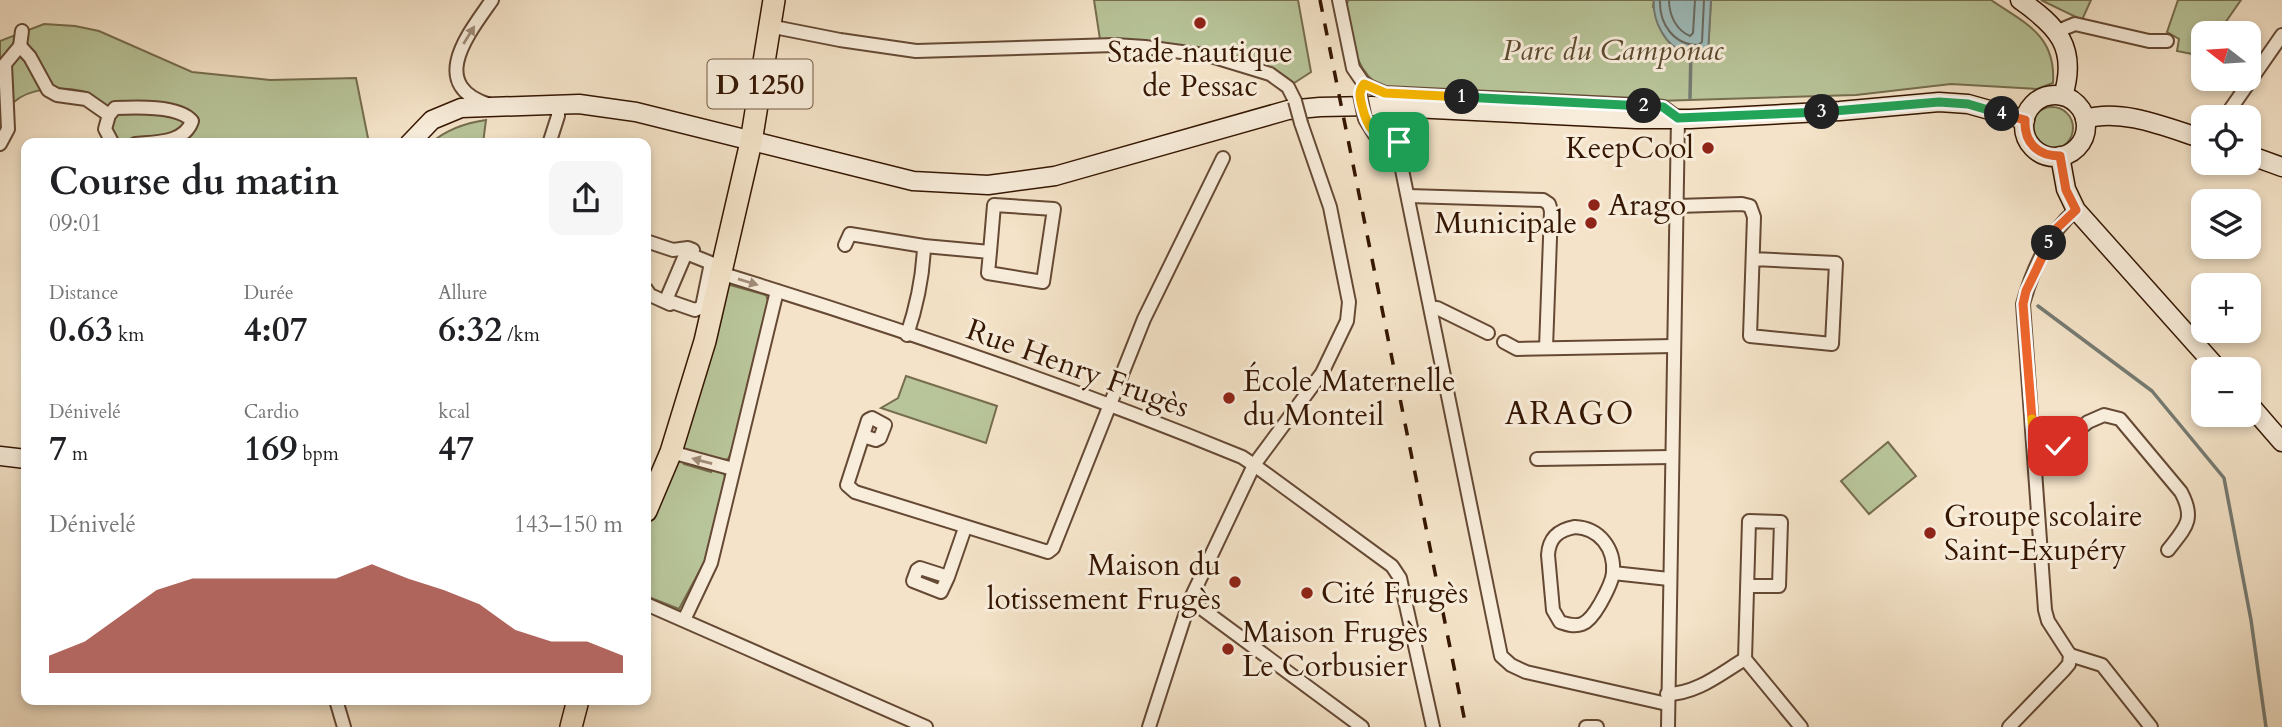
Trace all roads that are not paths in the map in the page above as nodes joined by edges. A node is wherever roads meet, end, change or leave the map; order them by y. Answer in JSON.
{"nodes":[{"id":1,"x":492,"y":0,"type":"edge"},
{"id":2,"x":774,"y":0,"type":"edge"},
{"id":3,"x":1339,"y":0,"type":"edge"},
{"id":4,"x":2020,"y":0,"type":"edge"},
{"id":5,"x":769,"y":26,"type":"junction"},
{"id":6,"x":22,"y":32,"type":"dead end"},
{"id":7,"x":2058,"y":32,"type":"junction"},
{"id":8,"x":2282,"y":35,"type":"edge"},
{"id":9,"x":2167,"y":41,"type":"dead end"},
{"id":10,"x":20,"y":46,"type":"junction"},
{"id":11,"x":1362,"y":90,"type":"junction"},
{"id":12,"x":2063,"y":96,"type":"junction"},
{"id":13,"x":558,"y":104,"type":"junction"},
{"id":14,"x":2233,"y":105,"type":"edge"},
{"id":15,"x":490,"y":106,"type":"junction"},
{"id":16,"x":108,"y":115,"type":"junction"},
{"id":17,"x":1678,"y":118,"type":"junction"},
{"id":18,"x":2085,"y":118,"type":"junction"},
{"id":19,"x":2025,"y":120,"type":"junction"},
{"id":20,"x":2191,"y":135,"type":"edge"},
{"id":21,"x":107,"y":138,"type":"edge"},
{"id":22,"x":174,"y":138,"type":"edge"},
{"id":23,"x":414,"y":138,"type":"edge"},
{"id":24,"x":551,"y":138,"type":"edge"},
{"id":25,"x":751,"y":142,"type":"junction"},
{"id":26,"x":0,"y":144,"type":"edge"},
{"id":27,"x":2060,"y":156,"type":"junction"},
{"id":28,"x":1223,"y":158,"type":"dead end"},
{"id":29,"x":2261,"y":159,"type":"edge"},
{"id":30,"x":2282,"y":167,"type":"edge"},
{"id":31,"x":1408,"y":196,"type":"junction"},
{"id":32,"x":1677,"y":206,"type":"junction"},
{"id":33,"x":2076,"y":210,"type":"junction"},
{"id":34,"x":651,"y":243,"type":"edge"},
{"id":35,"x":845,"y":244,"type":"dead end"},
{"id":36,"x":924,"y":246,"type":"junction"},
{"id":37,"x":990,"y":253,"type":"junction"},
{"id":38,"x":1753,"y":258,"type":"junction"},
{"id":39,"x":722,"y":268,"type":"junction"},
{"id":40,"x":777,"y":291,"type":"junction"},
{"id":41,"x":651,"y":296,"type":"edge"},
{"id":42,"x":666,"y":300,"type":"joint"},
{"id":43,"x":1430,"y":309,"type":"junction"},
{"id":44,"x":711,"y":315,"type":"junction"},
{"id":45,"x":1488,"y":333,"type":"dead end"},
{"id":46,"x":907,"y":335,"type":"junction"},
{"id":47,"x":1504,"y":342,"type":"dead end"},
{"id":48,"x":1674,"y":346,"type":"junction"},
{"id":49,"x":1546,"y":348,"type":"junction"},
{"id":50,"x":2207,"y":357,"type":"edge"},
{"id":51,"x":1108,"y":404,"type":"junction"},
{"id":52,"x":2261,"y":418,"type":"edge"},
{"id":53,"x":863,"y":436,"type":"dead end"},
{"id":54,"x":2282,"y":442,"type":"edge"},
{"id":55,"x":2034,"y":446,"type":"junction"},
{"id":56,"x":671,"y":452,"type":"junction"},
{"id":57,"x":0,"y":456,"type":"edge"},
{"id":58,"x":1672,"y":457,"type":"junction"},
{"id":59,"x":21,"y":458,"type":"edge"},
{"id":60,"x":1537,"y":459,"type":"dead end"},
{"id":61,"x":1254,"y":465,"type":"junction"},
{"id":62,"x":733,"y":469,"type":"junction"},
{"id":63,"x":651,"y":499,"type":"edge"},
{"id":64,"x":965,"y":528,"type":"junction"},
{"id":65,"x":2168,"y":550,"type":"dead end"},
{"id":66,"x":1613,"y":573,"type":"junction"},
{"id":67,"x":948,"y":577,"type":"dead end"},
{"id":68,"x":1669,"y":579,"type":"junction"},
{"id":69,"x":1747,"y":586,"type":"junction"},
{"id":70,"x":1190,"y":600,"type":"junction"},
{"id":71,"x":651,"y":606,"type":"edge"},
{"id":72,"x":684,"y":620,"type":"junction"},
{"id":73,"x":2070,"y":655,"type":"junction"},
{"id":74,"x":1745,"y":659,"type":"junction"},
{"id":75,"x":1667,"y":699,"type":"junction"},
{"id":76,"x":337,"y":705,"type":"edge"},
{"id":77,"x":577,"y":705,"type":"edge"},
{"id":78,"x":344,"y":727,"type":"edge"},
{"id":79,"x":571,"y":727,"type":"edge"},
{"id":80,"x":926,"y":727,"type":"edge"},
{"id":81,"x":1149,"y":727,"type":"edge"},
{"id":82,"x":1362,"y":727,"type":"edge"},
{"id":83,"x":1433,"y":727,"type":"edge"},
{"id":84,"x":1586,"y":727,"type":"edge"},
{"id":85,"x":1597,"y":727,"type":"edge"},
{"id":86,"x":1668,"y":727,"type":"edge"},
{"id":87,"x":1801,"y":727,"type":"edge"},
{"id":88,"x":2009,"y":727,"type":"edge"},
{"id":89,"x":2151,"y":727,"type":"edge"}],
"edges":[{"from":15,"to":1,"type":"street","one_way":true},
{"from":2,"to":5,"type":"main road","number":"D 1250"},
{"from":3,"to":11,"type":"street"},
{"from":4,"to":7,"type":"main road"},
{"from":5,"to":25,"type":"main road","number":"D 1250"},
{"from":5,"to":61,"type":"street","bridge":true},
{"from":6,"to":10,"type":"street"},
{"from":7,"to":9,"type":"street"},
{"from":7,"to":12,"type":"main road"},
{"from":8,"to":14,"type":"street"},
{"from":10,"to":16,"type":"street"},
{"from":10,"to":26,"type":"street"},
{"from":11,"to":17,"type":"street"},
{"from":11,"to":31,"type":"street","bridge":true},
{"from":12,"to":18,"type":"main road"},
{"from":12,"to":19,"type":"main road"},
{"from":13,"to":15,"type":"main road"},
{"from":13,"to":24,"type":"street"},
{"from":13,"to":25,"type":"main road"},
{"from":15,"to":23,"type":"main road"},
{"from":16,"to":21,"type":"street"},
{"from":16,"to":22,"type":"street"},
{"from":17,"to":19,"type":"main road"},
{"from":17,"to":25,"type":"main road"},
{"from":17,"to":32,"type":"street"},
{"from":18,"to":20,"type":"main road"},
{"from":18,"to":27,"type":"main road"},
{"from":19,"to":27,"type":"main road"},
{"from":25,"to":39,"type":"main road","number":"D 1250"},
{"from":27,"to":33,"type":"main road"},
{"from":28,"to":51,"type":"street"},
{"from":29,"to":30,"type":"main road"},
{"from":31,"to":43,"type":"street"},
{"from":31,"to":49,"type":"street"},
{"from":32,"to":38,"type":"street"},
{"from":32,"to":48,"type":"street"},
{"from":33,"to":50,"type":"main road"},
{"from":33,"to":55,"type":"street"},
{"from":34,"to":39,"type":"street","name":"Rue Henry Frugès"},
{"from":35,"to":36,"type":"street"},
{"from":36,"to":37,"type":"street"},
{"from":36,"to":46,"type":"street"},
{"from":37,"to":37,"type":"street"},
{"from":38,"to":38,"type":"street"},
{"from":39,"to":40,"type":"street","name":"Rue Henry Frugès","one_way":true},
{"from":39,"to":44,"type":"main road","number":"D 1250"},
{"from":40,"to":46,"type":"street","name":"Rue Henry Frugès"},
{"from":40,"to":62,"type":"street"},
{"from":41,"to":44,"type":"street"},
{"from":42,"to":42,"type":"street"},
{"from":43,"to":45,"type":"street"},
{"from":43,"to":75,"type":"street"},
{"from":44,"to":56,"type":"main road","number":"D 1250"},
{"from":46,"to":51,"type":"street","name":"Rue Henry Frugès"},
{"from":47,"to":49,"type":"street"},
{"from":48,"to":49,"type":"street"},
{"from":48,"to":58,"type":"street"},
{"from":51,"to":61,"type":"street","name":"Rue Henry Frugès"},
{"from":51,"to":64,"type":"street"},
{"from":52,"to":54,"type":"main road"},
{"from":53,"to":64,"type":"street"},
{"from":55,"to":65,"type":"street"},
{"from":55,"to":73,"type":"street"},
{"from":62,"to":56,"type":"street","one_way":true},
{"from":56,"to":63,"type":"main road","number":"D 1250"},
{"from":57,"to":59,"type":"main road"},
{"from":58,"to":60,"type":"street"},
{"from":58,"to":68,"type":"street"},
{"from":61,"to":70,"type":"street"},
{"from":61,"to":83,"type":"street","name":"Rue Henry Frugès"},
{"from":62,"to":72,"type":"street"},
{"from":64,"to":67,"type":"street"},
{"from":66,"to":66,"type":"street"},
{"from":66,"to":68,"type":"street"},
{"from":68,"to":75,"type":"street"},
{"from":69,"to":69,"type":"street"},
{"from":69,"to":74,"type":"street"},
{"from":70,"to":81,"type":"street"},
{"from":70,"to":82,"type":"street"},
{"from":71,"to":72,"type":"street"},
{"from":72,"to":80,"type":"street"},
{"from":73,"to":88,"type":"street"},
{"from":73,"to":89,"type":"street"},
{"from":74,"to":75,"type":"street"},
{"from":74,"to":87,"type":"street"},
{"from":75,"to":86,"type":"street"},
{"from":76,"to":78,"type":"street"},
{"from":77,"to":79,"type":"main road"},
{"from":84,"to":85,"type":"street"}]}
